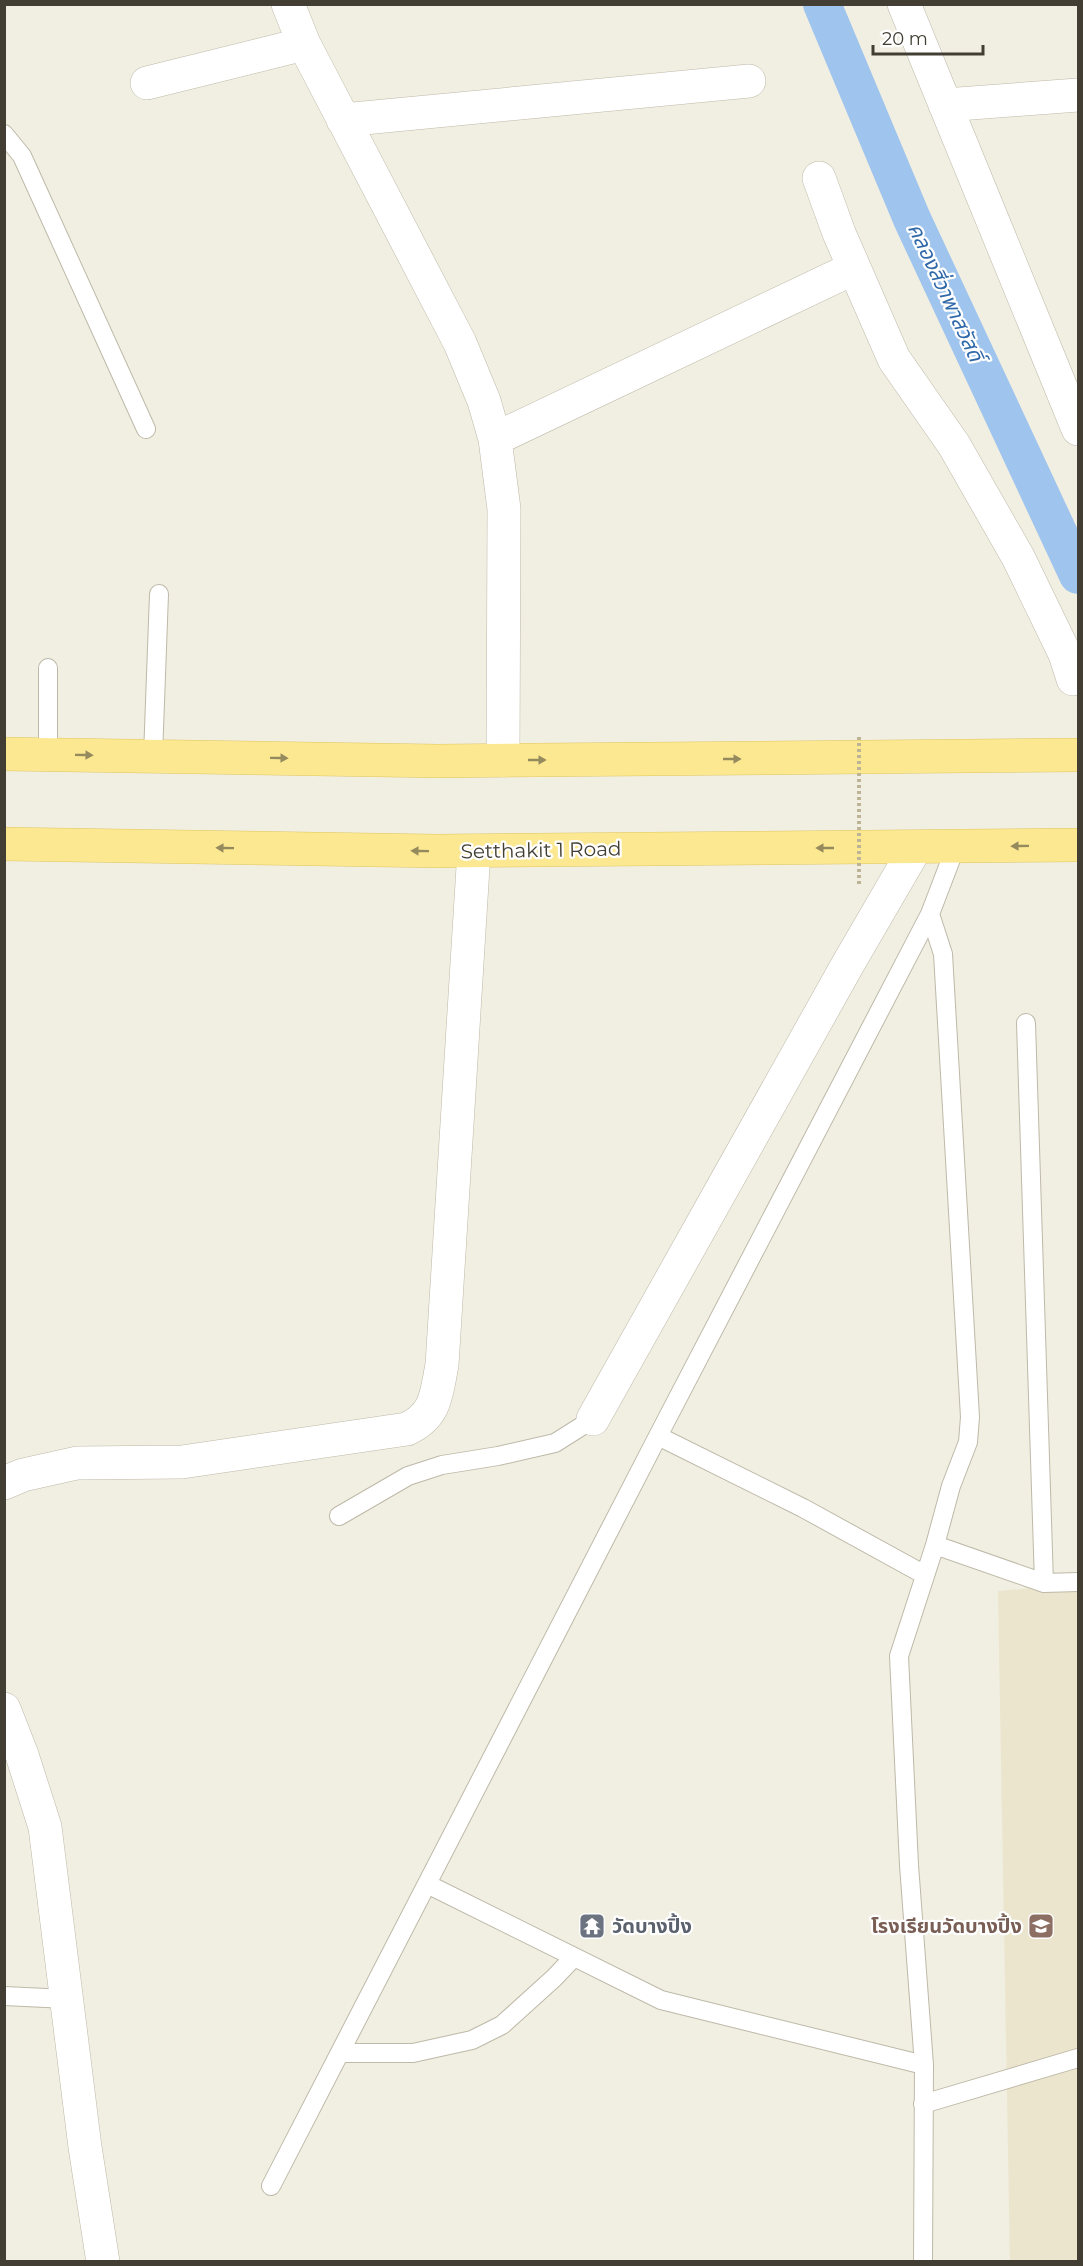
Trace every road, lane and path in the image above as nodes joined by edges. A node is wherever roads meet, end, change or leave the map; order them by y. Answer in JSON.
{"nodes":[{"id":1,"x":288,"y":4,"type":"edge"},
{"id":2,"x":904,"y":4,"type":"edge"},
{"id":3,"x":304,"y":44,"type":"junction"},
{"id":4,"x":749,"y":81,"type":"dead end"},
{"id":5,"x":147,"y":83,"type":"dead end"},
{"id":6,"x":1078,"y":94,"type":"edge"},
{"id":7,"x":945,"y":105,"type":"junction"},
{"id":8,"x":343,"y":120,"type":"junction"},
{"id":9,"x":4,"y":134,"type":"edge"},
{"id":10,"x":819,"y":178,"type":"dead end"},
{"id":11,"x":854,"y":268,"type":"junction"},
{"id":12,"x":1077,"y":423,"type":"edge"},
{"id":13,"x":146,"y":429,"type":"dead end"},
{"id":14,"x":495,"y":439,"type":"junction"},
{"id":15,"x":159,"y":594,"type":"dead end"},
{"id":16,"x":48,"y":668,"type":"dead end"},
{"id":17,"x":1072,"y":679,"type":"dead end"},
{"id":18,"x":859,"y":737,"type":"dead end"},
{"id":19,"x":4,"y":754,"type":"edge"},
{"id":20,"x":48,"y":755,"type":"junction"},
{"id":21,"x":1078,"y":755,"type":"edge"},
{"id":22,"x":153,"y":756,"type":"junction"},
{"id":23,"x":503,"y":760,"type":"junction"},
{"id":24,"x":4,"y":844,"type":"edge"},
{"id":25,"x":1078,"y":845,"type":"edge"},
{"id":26,"x":956,"y":846,"type":"junction"},
{"id":27,"x":916,"y":847,"type":"junction"},
{"id":28,"x":474,"y":851,"type":"junction"},
{"id":29,"x":859,"y":885,"type":"dead end"},
{"id":30,"x":930,"y":914,"type":"junction"},
{"id":31,"x":1026,"y":1023,"type":"dead end"},
{"id":32,"x":593,"y":1419,"type":"joint"},
{"id":33,"x":658,"y":1436,"type":"junction"},
{"id":34,"x":4,"y":1483,"type":"edge"},
{"id":35,"x":339,"y":1516,"type":"dead end"},
{"id":36,"x":935,"y":1545,"type":"junction"},
{"id":37,"x":925,"y":1575,"type":"junction"},
{"id":38,"x":1078,"y":1582,"type":"edge"},
{"id":39,"x":1044,"y":1583,"type":"junction"},
{"id":40,"x":4,"y":1709,"type":"edge"},
{"id":41,"x":427,"y":1884,"type":"junction"},
{"id":42,"x":574,"y":1957,"type":"junction"},
{"id":43,"x":4,"y":1996,"type":"edge"},
{"id":44,"x":67,"y":1998,"type":"junction"},
{"id":45,"x":340,"y":2053,"type":"junction"},
{"id":46,"x":1078,"y":2058,"type":"edge"},
{"id":47,"x":924,"y":2065,"type":"junction"},
{"id":48,"x":923,"y":2104,"type":"junction"},
{"id":49,"x":271,"y":2186,"type":"dead end"},
{"id":50,"x":103,"y":2262,"type":"edge"},
{"id":51,"x":922,"y":2262,"type":"edge"}],
"edges":[{"from":1,"to":3,"type":"street"},
{"from":2,"to":7,"type":"street"},
{"from":3,"to":5,"type":"street"},
{"from":3,"to":8,"type":"street"},
{"from":4,"to":8,"type":"street"},
{"from":6,"to":7,"type":"street"},
{"from":7,"to":12,"type":"street"},
{"from":8,"to":14,"type":"street"},
{"from":9,"to":13,"type":"lane"},
{"from":10,"to":11,"type":"street"},
{"from":11,"to":14,"type":"street"},
{"from":11,"to":17,"type":"street"},
{"from":14,"to":23,"type":"street"},
{"from":15,"to":22,"type":"lane"},
{"from":16,"to":20,"type":"lane"},
{"from":18,"to":29,"type":"path","bridge":true},
{"from":19,"to":20,"type":"main road"},
{"from":20,"to":22,"type":"main road","one_way":true},
{"from":23,"to":21,"type":"main road","one_way":true},
{"from":22,"to":23,"type":"main road","one_way":true},
{"from":28,"to":24,"type":"main road","name":"Setthakit 1 Road","one_way":true},
{"from":25,"to":26,"type":"main road","name":"Setthakit 1 Road","one_way":true},
{"from":26,"to":27,"type":"main road","name":"Setthakit 1 Road"},
{"from":26,"to":30,"type":"lane"},
{"from":27,"to":28,"type":"main road","name":"Setthakit 1 Road","one_way":true},
{"from":27,"to":32,"type":"street"},
{"from":28,"to":34,"type":"street"},
{"from":30,"to":33,"type":"lane"},
{"from":30,"to":36,"type":"lane"},
{"from":31,"to":39,"type":"lane"},
{"from":32,"to":35,"type":"lane"},
{"from":33,"to":37,"type":"lane"},
{"from":33,"to":41,"type":"lane"},
{"from":36,"to":37,"type":"lane"},
{"from":36,"to":39,"type":"lane"},
{"from":37,"to":47,"type":"lane"},
{"from":38,"to":39,"type":"lane"},
{"from":40,"to":44,"type":"street"},
{"from":41,"to":42,"type":"lane"},
{"from":41,"to":45,"type":"lane"},
{"from":42,"to":45,"type":"lane"},
{"from":42,"to":47,"type":"lane"},
{"from":43,"to":44,"type":"lane"},
{"from":44,"to":50,"type":"street"},
{"from":45,"to":49,"type":"lane"},
{"from":46,"to":48,"type":"lane"},
{"from":47,"to":48,"type":"lane"},
{"from":48,"to":51,"type":"lane"}]}
